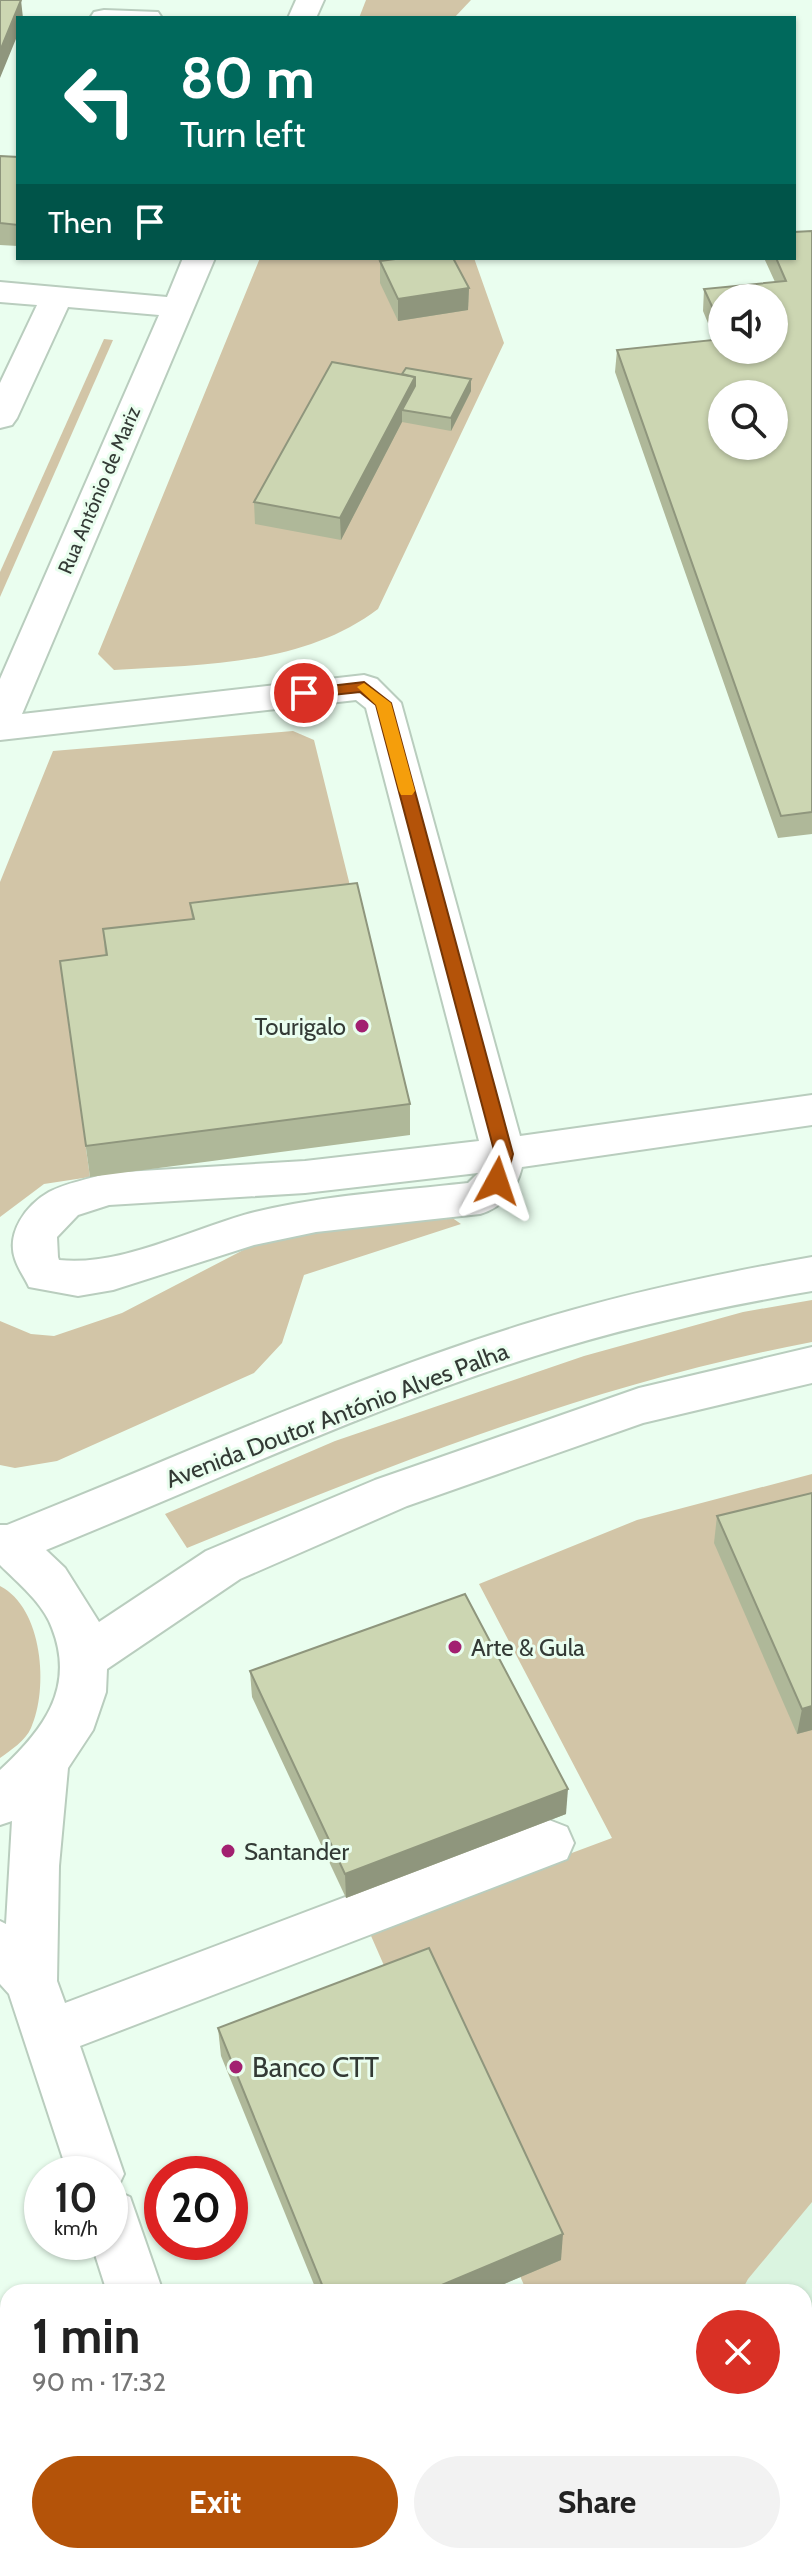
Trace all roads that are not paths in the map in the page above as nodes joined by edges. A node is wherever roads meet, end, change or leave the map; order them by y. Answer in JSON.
{"nodes":[{"id":1,"x":198,"y":260,"type":"edge"},
{"id":2,"x":0,"y":292,"type":"edge"},
{"id":3,"x":57,"y":296,"type":"junction"},
{"id":4,"x":177,"y":307,"type":"junction"},
{"id":5,"x":0,"y":418,"type":"edge"},
{"id":6,"x":0,"y":722,"type":"edge"},
{"id":7,"x":0,"y":728,"type":"edge"},
{"id":8,"x":812,"y":1110,"type":"edge"},
{"id":9,"x":504,"y":1154,"type":"junction"},
{"id":10,"x":812,"y":1274,"type":"edge"},
{"id":11,"x":812,"y":1365,"type":"edge"},
{"id":12,"x":5,"y":1544,"type":"edge"},
{"id":13,"x":83,"y":1659,"type":"junction"},
{"id":14,"x":44,"y":1761,"type":"junction"},
{"id":15,"x":0,"y":1803,"type":"edge"},
{"id":16,"x":549,"y":1843,"type":"dead end"},
{"id":17,"x":16,"y":1963,"type":"edge"},
{"id":18,"x":50,"y":2033,"type":"junction"},
{"id":19,"x":90,"y":2156,"type":"edge"},
{"id":20,"x":124,"y":2260,"type":"edge"},
{"id":21,"x":132,"y":2284,"type":"edge"}],
"edges":[{"from":1,"to":4,"type":"street","name":"Rua António de Mariz"},
{"from":2,"to":3,"type":"street"},
{"from":3,"to":4,"type":"street"},
{"from":3,"to":5,"type":"street"},
{"from":4,"to":6,"type":"street","name":"Rua António de Mariz"},
{"from":7,"to":9,"type":"street"},
{"from":8,"to":9,"type":"street"},
{"from":9,"to":9,"type":"street"},
{"from":10,"to":12,"type":"street","name":"Avenida Doutor António Alves Palha"},
{"from":11,"to":13,"type":"street"},
{"from":12,"to":13,"type":"street"},
{"from":13,"to":14,"type":"street"},
{"from":14,"to":15,"type":"street"},
{"from":14,"to":17,"type":"street"},
{"from":16,"to":18,"type":"street"},
{"from":17,"to":18,"type":"street"},
{"from":18,"to":19,"type":"street"},
{"from":20,"to":21,"type":"street"}]}
